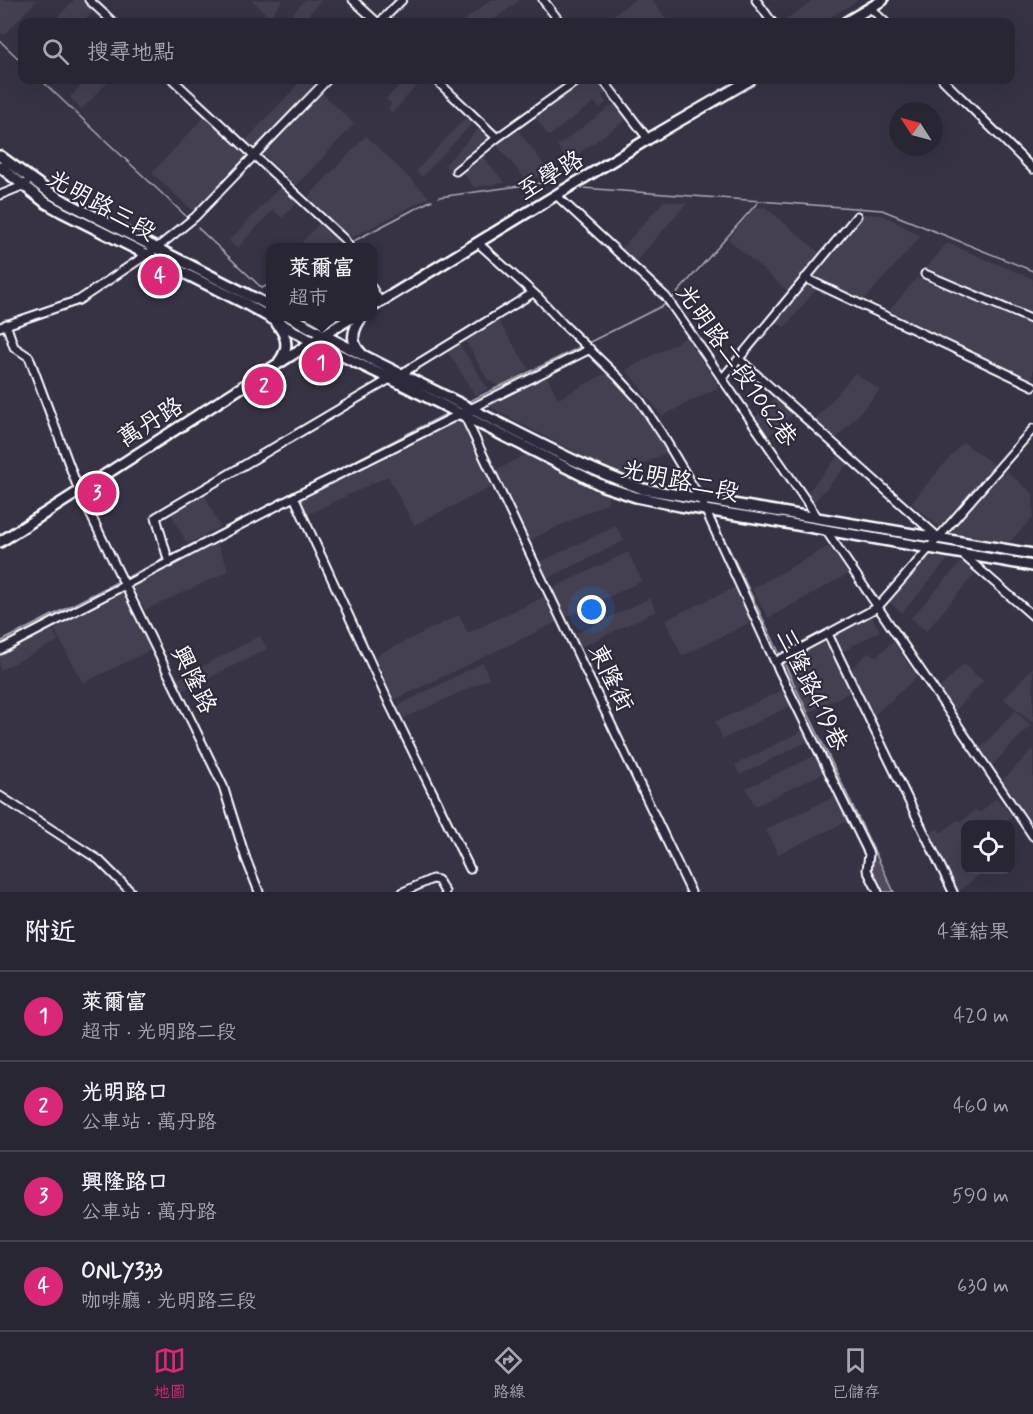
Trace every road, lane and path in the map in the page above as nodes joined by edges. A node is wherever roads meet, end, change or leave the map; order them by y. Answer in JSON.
{"nodes":[{"id":1,"x":89,"y":0,"type":"edge"},
{"id":2,"x":353,"y":0,"type":"edge"},
{"id":3,"x":402,"y":0,"type":"edge"},
{"id":4,"x":543,"y":0,"type":"edge"},
{"id":5,"x":756,"y":0,"type":"edge"},
{"id":6,"x":883,"y":0,"type":"edge"},
{"id":7,"x":870,"y":8,"type":"junction"},
{"id":8,"x":109,"y":18,"type":"edge"},
{"id":9,"x":373,"y":18,"type":"edge"},
{"id":10,"x":382,"y":18,"type":"edge"},
{"id":11,"x":557,"y":18,"type":"edge"},
{"id":12,"x":769,"y":18,"type":"edge"},
{"id":13,"x":853,"y":18,"type":"edge"},
{"id":14,"x":881,"y":18,"type":"edge"},
{"id":15,"x":177,"y":84,"type":"edge"},
{"id":16,"x":323,"y":84,"type":"edge"},
{"id":17,"x":440,"y":84,"type":"edge"},
{"id":18,"x":572,"y":84,"type":"edge"},
{"id":19,"x":606,"y":84,"type":"edge"},
{"id":20,"x":743,"y":84,"type":"edge"},
{"id":21,"x":947,"y":84,"type":"edge"},
{"id":22,"x":497,"y":138,"type":"junction"},
{"id":23,"x":648,"y":139,"type":"junction"},
{"id":24,"x":0,"y":156,"type":"edge"},
{"id":25,"x":254,"y":156,"type":"junction"},
{"id":26,"x":0,"y":167,"type":"edge"},
{"id":27,"x":1033,"y":169,"type":"edge"},
{"id":28,"x":456,"y":171,"type":"dead end"},
{"id":29,"x":28,"y":182,"type":"junction"},
{"id":30,"x":0,"y":195,"type":"edge"},
{"id":31,"x":557,"y":196,"type":"junction"},
{"id":32,"x":857,"y":216,"type":"dead end"},
{"id":33,"x":346,"y":243,"type":"edge"},
{"id":34,"x":478,"y":243,"type":"junction"},
{"id":35,"x":158,"y":248,"type":"junction"},
{"id":36,"x":147,"y":255,"type":"junction"},
{"id":37,"x":925,"y":274,"type":"dead end"},
{"id":38,"x":805,"y":278,"type":"junction"},
{"id":39,"x":532,"y":293,"type":"junction"},
{"id":40,"x":377,"y":303,"type":"edge"},
{"id":41,"x":266,"y":304,"type":"edge"},
{"id":42,"x":266,"y":315,"type":"edge"},
{"id":43,"x":1033,"y":320,"type":"edge"},
{"id":44,"x":273,"y":321,"type":"edge"},
{"id":45,"x":276,"y":321,"type":"edge"},
{"id":46,"x":298,"y":321,"type":"edge"},
{"id":47,"x":347,"y":321,"type":"edge"},
{"id":48,"x":359,"y":321,"type":"edge"},
{"id":49,"x":3,"y":326,"type":"edge"},
{"id":50,"x":323,"y":335,"type":"junction"},
{"id":51,"x":313,"y":342,"type":"junction"},
{"id":52,"x":590,"y":349,"type":"junction"},
{"id":53,"x":363,"y":355,"type":"junction"},
{"id":54,"x":739,"y":359,"type":"junction"},
{"id":55,"x":275,"y":367,"type":"junction"},
{"id":56,"x":401,"y":374,"type":"junction"},
{"id":57,"x":390,"y":379,"type":"junction"},
{"id":58,"x":722,"y":379,"type":"junction"},
{"id":59,"x":1033,"y":386,"type":"edge"},
{"id":60,"x":465,"y":412,"type":"junction"},
{"id":61,"x":1033,"y":429,"type":"edge"},
{"id":62,"x":78,"y":491,"type":"junction"},
{"id":63,"x":294,"y":497,"type":"junction"},
{"id":64,"x":702,"y":504,"type":"junction"},
{"id":65,"x":819,"y":518,"type":"junction"},
{"id":66,"x":825,"y":529,"type":"junction"},
{"id":67,"x":0,"y":542,"type":"edge"},
{"id":68,"x":934,"y":542,"type":"junction"},
{"id":69,"x":962,"y":554,"type":"junction"},
{"id":70,"x":1033,"y":554,"type":"edge"},
{"id":71,"x":168,"y":559,"type":"junction"},
{"id":72,"x":1033,"y":566,"type":"edge"},
{"id":73,"x":124,"y":582,"type":"junction"},
{"id":74,"x":876,"y":608,"type":"junction"},
{"id":75,"x":1033,"y":616,"type":"edge"},
{"id":76,"x":828,"y":634,"type":"junction"},
{"id":77,"x":0,"y":650,"type":"edge"},
{"id":78,"x":775,"y":662,"type":"junction"},
{"id":79,"x":0,"y":796,"type":"edge"},
{"id":80,"x":1033,"y":836,"type":"edge"},
{"id":81,"x":470,"y":868,"type":"dead end"},
{"id":82,"x":131,"y":892,"type":"edge"},
{"id":83,"x":259,"y":892,"type":"edge"},
{"id":84,"x":403,"y":892,"type":"edge"},
{"id":85,"x":445,"y":892,"type":"edge"},
{"id":86,"x":691,"y":892,"type":"edge"},
{"id":87,"x":878,"y":892,"type":"edge"},
{"id":88,"x":953,"y":892,"type":"edge"}],
"edges":[{"from":1,"to":8,"type":"street"},
{"from":2,"to":9,"type":"street"},
{"from":3,"to":10,"type":"street"},
{"from":4,"to":11,"type":"street"},
{"from":5,"to":12,"type":"street"},
{"from":6,"to":7,"type":"street"},
{"from":7,"to":13,"type":"street"},
{"from":7,"to":14,"type":"street"},
{"from":15,"to":25,"type":"street"},
{"from":16,"to":25,"type":"street"},
{"from":17,"to":22,"type":"street"},
{"from":18,"to":22,"type":"street"},
{"from":19,"to":23,"type":"street"},
{"from":20,"to":23,"type":"street","name":"至學路"},
{"from":21,"to":27,"type":"street"},
{"from":22,"to":28,"type":"street"},
{"from":23,"to":31,"type":"street","name":"至學路"},
{"from":24,"to":29,"type":"street","name":"光明路三段"},
{"from":25,"to":33,"type":"street"},
{"from":25,"to":35,"type":"street"},
{"from":26,"to":29,"type":"street","name":"光明路三段"},
{"from":29,"to":30,"type":"street"},
{"from":29,"to":35,"type":"street","name":"光明路三段"},
{"from":29,"to":36,"type":"street","name":"光明路三段"},
{"from":31,"to":34,"type":"street","name":"至學路"},
{"from":31,"to":58,"type":"street","name":"光明路二段1062巷"},
{"from":32,"to":38,"type":"street"},
{"from":34,"to":39,"type":"street","name":"三隆路419巷"},
{"from":34,"to":40,"type":"street","name":"至學路"},
{"from":35,"to":36,"type":"street"},
{"from":35,"to":41,"type":"street","name":"光明路三段"},
{"from":36,"to":42,"type":"street","name":"光明路三段"},
{"from":36,"to":49,"type":"street"},
{"from":37,"to":43,"type":"street"},
{"from":38,"to":54,"type":"street"},
{"from":38,"to":59,"type":"street"},
{"from":39,"to":52,"type":"street","name":"三隆路419巷"},
{"from":39,"to":56,"type":"street"},
{"from":44,"to":55,"type":"street"},
{"from":45,"to":51,"type":"street","name":"光明路三段"},
{"from":46,"to":50,"type":"street"},
{"from":47,"to":50,"type":"street"},
{"from":48,"to":53,"type":"street"},
{"from":49,"to":62,"type":"street","name":"興隆路"},
{"from":50,"to":51,"type":"street","name":"萬丹路"},
{"from":50,"to":53,"type":"street","name":"光明路二段"},
{"from":51,"to":55,"type":"street","name":"萬丹路"},
{"from":51,"to":57,"type":"street","name":"光明路二段"},
{"from":52,"to":60,"type":"street"},
{"from":52,"to":64,"type":"street","name":"三隆路419巷"},
{"from":53,"to":56,"type":"street","name":"光明路二段"},
{"from":54,"to":58,"type":"street"},
{"from":54,"to":68,"type":"street"},
{"from":55,"to":62,"type":"street","name":"萬丹路"},
{"from":56,"to":60,"type":"street","name":"光明路二段"},
{"from":57,"to":60,"type":"street","name":"光明路二段"},
{"from":57,"to":71,"type":"street"},
{"from":58,"to":65,"type":"street","name":"光明路二段1062巷"},
{"from":60,"to":63,"type":"street"},
{"from":60,"to":64,"type":"street","name":"光明路二段"},
{"from":60,"to":86,"type":"street","name":"東隆街"},
{"from":61,"to":68,"type":"street"},
{"from":62,"to":67,"type":"street","name":"萬丹路"},
{"from":62,"to":73,"type":"street","name":"興隆路"},
{"from":63,"to":71,"type":"street"},
{"from":63,"to":81,"type":"street"},
{"from":64,"to":65,"type":"street","name":"光明路二段"},
{"from":64,"to":66,"type":"street","name":"光明路二段"},
{"from":64,"to":78,"type":"street","name":"三隆路419巷"},
{"from":65,"to":68,"type":"street","name":"光明路二段"},
{"from":66,"to":68,"type":"street","name":"光明路二段"},
{"from":66,"to":74,"type":"street"},
{"from":68,"to":69,"type":"street","name":"光明路二段"},
{"from":68,"to":70,"type":"street","name":"光明路二段"},
{"from":68,"to":74,"type":"street"},
{"from":69,"to":72,"type":"street","name":"光明路二段"},
{"from":69,"to":75,"type":"street"},
{"from":71,"to":73,"type":"street"},
{"from":73,"to":77,"type":"street"},
{"from":73,"to":83,"type":"street","name":"興隆路"},
{"from":74,"to":76,"type":"street"},
{"from":74,"to":80,"type":"street"},
{"from":76,"to":78,"type":"street"},
{"from":76,"to":88,"type":"street"},
{"from":78,"to":87,"type":"street","name":"三隆路419巷"},
{"from":79,"to":82,"type":"street"},
{"from":84,"to":85,"type":"street"}]}
